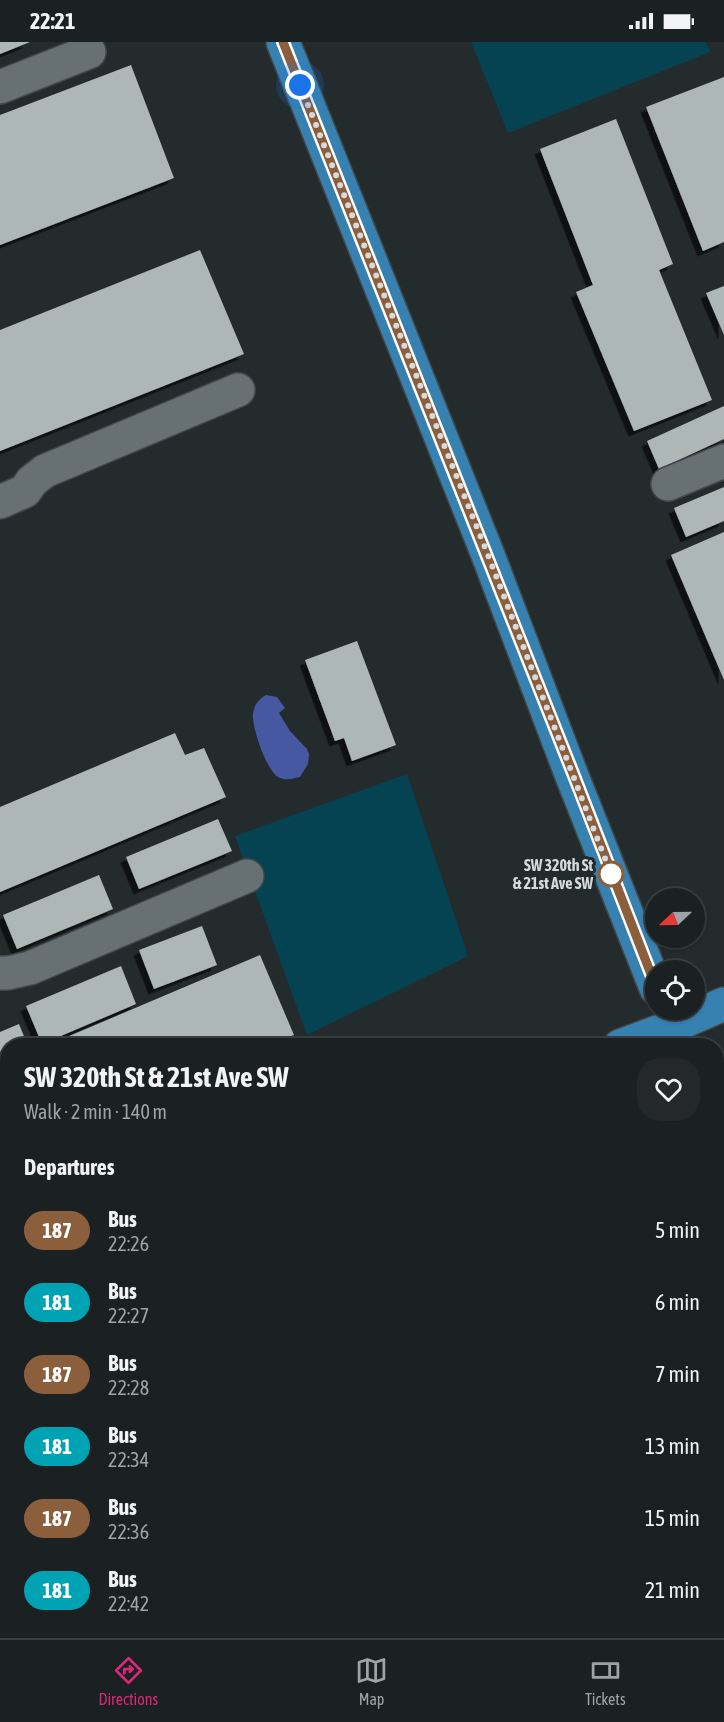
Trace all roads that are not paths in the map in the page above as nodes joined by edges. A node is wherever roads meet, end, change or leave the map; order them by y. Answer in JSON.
{"nodes":[{"id":1,"x":283,"y":42,"type":"edge"},
{"id":2,"x":89,"y":52,"type":"dead end"},
{"id":3,"x":0,"y":87,"type":"edge"},
{"id":4,"x":238,"y":390,"type":"dead end"},
{"id":5,"x":724,"y":461,"type":"edge"},
{"id":6,"x":668,"y":484,"type":"dead end"},
{"id":7,"x":0,"y":502,"type":"edge"},
{"id":8,"x":247,"y":876,"type":"dead end"},
{"id":9,"x":645,"y":960,"type":"edge"},
{"id":10,"x":0,"y":973,"type":"edge"},
{"id":11,"x":724,"y":1004,"type":"edge"},
{"id":12,"x":671,"y":1027,"type":"edge"},
{"id":13,"x":641,"y":1038,"type":"edge"}],
"edges":[{"from":1,"to":9,"type":"main road"},
{"from":2,"to":3,"type":"street"},
{"from":4,"to":7,"type":"street"},
{"from":5,"to":6,"type":"street"},
{"from":8,"to":10,"type":"street"},
{"from":11,"to":12,"type":"main road"},
{"from":12,"to":13,"type":"main road"}]}
